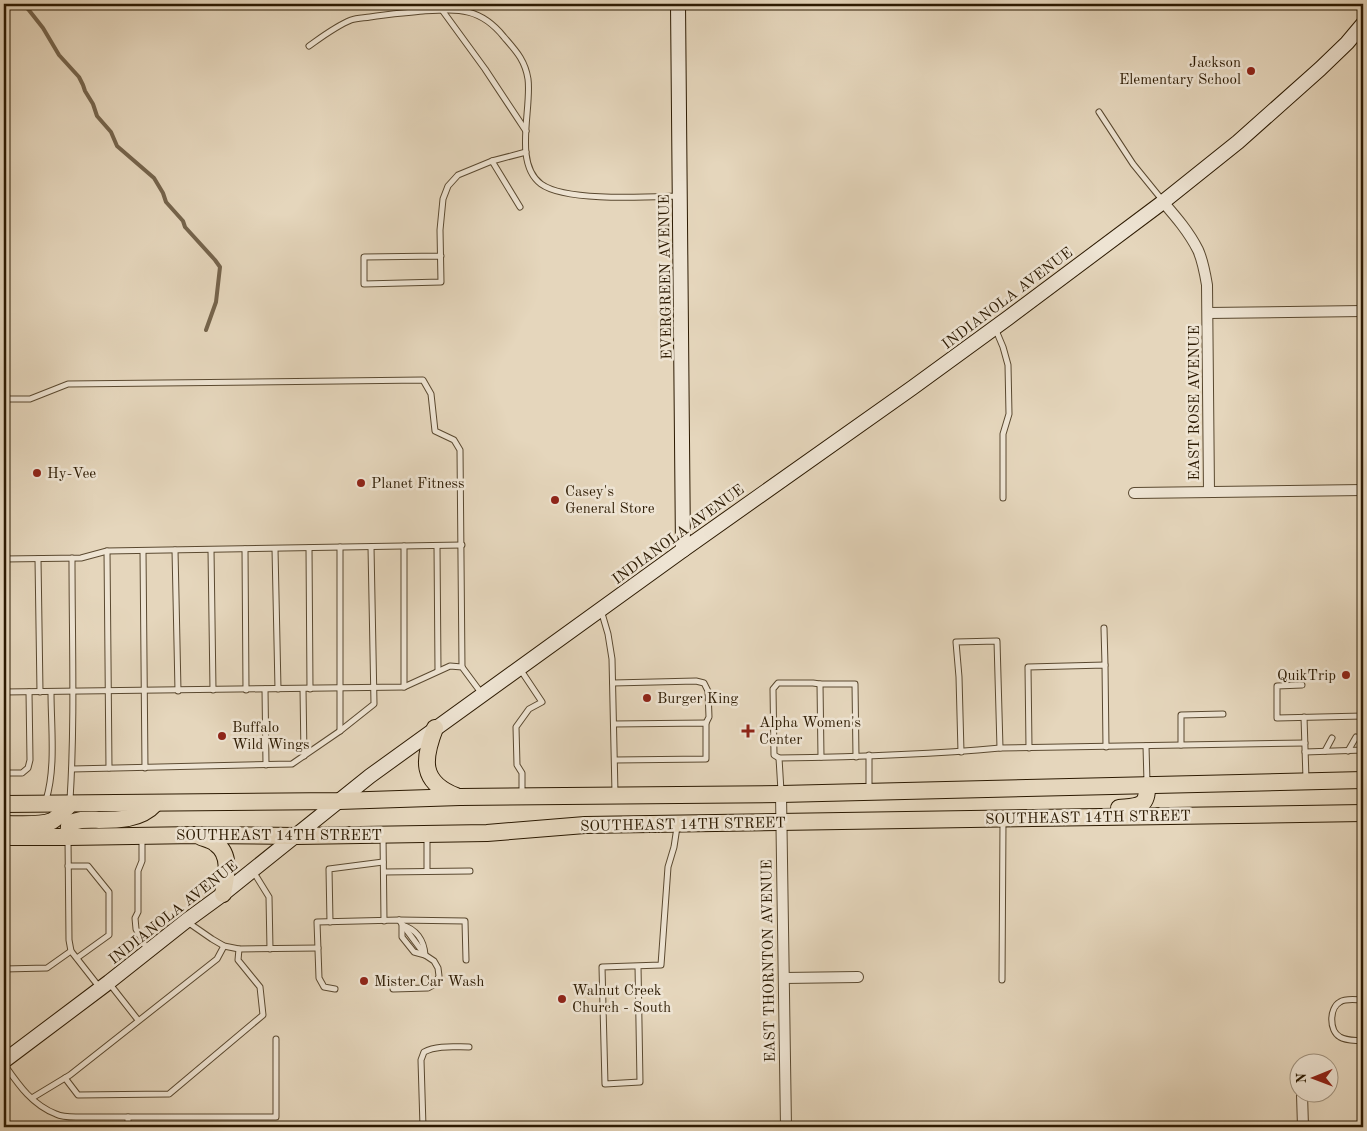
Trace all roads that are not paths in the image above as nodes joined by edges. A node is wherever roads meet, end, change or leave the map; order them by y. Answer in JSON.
{"nodes":[{"id":1,"x":678,"y":4,"type":"edge"},
{"id":2,"x":442,"y":10,"type":"junction"},
{"id":3,"x":1363,"y":24,"type":"edge"},
{"id":4,"x":310,"y":46,"type":"dead end"},
{"id":5,"x":1099,"y":112,"type":"dead end"},
{"id":6,"x":526,"y":132,"type":"junction"},
{"id":7,"x":526,"y":152,"type":"junction"},
{"id":8,"x":492,"y":160,"type":"junction"},
{"id":9,"x":680,"y":196,"type":"junction"},
{"id":10,"x":1163,"y":202,"type":"junction"},
{"id":11,"x":520,"y":207,"type":"dead end"},
{"id":12,"x":440,"y":256,"type":"junction"},
{"id":13,"x":1363,"y":310,"type":"edge"},
{"id":14,"x":1208,"y":313,"type":"junction"},
{"id":15,"x":995,"y":327,"type":"junction"},
{"id":16,"x":4,"y":399,"type":"edge"},
{"id":17,"x":1363,"y":490,"type":"edge"},
{"id":18,"x":1209,"y":492,"type":"junction"},
{"id":19,"x":1134,"y":493,"type":"dead end"},
{"id":20,"x":1003,"y":498,"type":"dead end"},
{"id":21,"x":462,"y":545,"type":"junction"},
{"id":22,"x":404,"y":546,"type":"junction"},
{"id":23,"x":437,"y":546,"type":"junction"},
{"id":24,"x":371,"y":547,"type":"junction"},
{"id":25,"x":309,"y":548,"type":"junction"},
{"id":26,"x":340,"y":548,"type":"junction"},
{"id":27,"x":244,"y":549,"type":"junction"},
{"id":28,"x":275,"y":549,"type":"junction"},
{"id":29,"x":175,"y":550,"type":"junction"},
{"id":30,"x":211,"y":550,"type":"junction"},
{"id":31,"x":683,"y":550,"type":"junction"},
{"id":32,"x":107,"y":551,"type":"junction"},
{"id":33,"x":143,"y":551,"type":"junction"},
{"id":34,"x":72,"y":558,"type":"junction"},
{"id":35,"x":4,"y":559,"type":"edge"},
{"id":36,"x":38,"y":559,"type":"junction"},
{"id":37,"x":601,"y":610,"type":"junction"},
{"id":38,"x":1104,"y":628,"type":"dead end"},
{"id":39,"x":1105,"y":665,"type":"junction"},
{"id":40,"x":462,"y":667,"type":"junction"},
{"id":41,"x":519,"y":668,"type":"junction"},
{"id":42,"x":438,"y":670,"type":"junction"},
{"id":43,"x":613,"y":683,"type":"junction"},
{"id":44,"x":820,"y":684,"type":"junction"},
{"id":45,"x":1302,"y":685,"type":"dead end"},
{"id":46,"x":404,"y":687,"type":"junction"},
{"id":47,"x":340,"y":688,"type":"junction"},
{"id":48,"x":374,"y":688,"type":"junction"},
{"id":49,"x":265,"y":689,"type":"junction"},
{"id":50,"x":278,"y":689,"type":"junction"},
{"id":51,"x":303,"y":689,"type":"junction"},
{"id":52,"x":310,"y":689,"type":"junction"},
{"id":53,"x":213,"y":690,"type":"junction"},
{"id":54,"x":246,"y":690,"type":"junction"},
{"id":55,"x":109,"y":691,"type":"junction"},
{"id":56,"x":144,"y":691,"type":"junction"},
{"id":57,"x":178,"y":691,"type":"junction"},
{"id":58,"x":4,"y":692,"type":"edge"},
{"id":59,"x":29,"y":692,"type":"junction"},
{"id":60,"x":40,"y":692,"type":"junction"},
{"id":61,"x":51,"y":692,"type":"junction"},
{"id":62,"x":73,"y":692,"type":"junction"},
{"id":63,"x":482,"y":694,"type":"junction"},
{"id":64,"x":1223,"y":714,"type":"dead end"},
{"id":65,"x":1344,"y":716,"type":"junction"},
{"id":66,"x":1363,"y":716,"type":"edge"},
{"id":67,"x":1304,"y":717,"type":"junction"},
{"id":68,"x":706,"y":723,"type":"junction"},
{"id":69,"x":1340,"y":723,"type":"dead end"},
{"id":70,"x":614,"y":724,"type":"junction"},
{"id":71,"x":435,"y":728,"type":"junction"},
{"id":72,"x":340,"y":731,"type":"junction"},
{"id":73,"x":1356,"y":737,"type":"dead end"},
{"id":74,"x":1332,"y":738,"type":"dead end"},
{"id":75,"x":1305,"y":743,"type":"junction"},
{"id":76,"x":1146,"y":746,"type":"junction"},
{"id":77,"x":1181,"y":746,"type":"junction"},
{"id":78,"x":1106,"y":747,"type":"junction"},
{"id":79,"x":1000,"y":748,"type":"junction"},
{"id":80,"x":1029,"y":748,"type":"junction"},
{"id":81,"x":1363,"y":750,"type":"edge"},
{"id":82,"x":1326,"y":751,"type":"junction"},
{"id":83,"x":1348,"y":751,"type":"junction"},
{"id":84,"x":961,"y":752,"type":"junction"},
{"id":85,"x":1305,"y":752,"type":"junction"},
{"id":86,"x":868,"y":755,"type":"junction"},
{"id":87,"x":304,"y":756,"type":"junction"},
{"id":88,"x":821,"y":757,"type":"junction"},
{"id":89,"x":856,"y":757,"type":"junction"},
{"id":90,"x":779,"y":758,"type":"junction"},
{"id":91,"x":615,"y":760,"type":"junction"},
{"id":92,"x":266,"y":765,"type":"junction"},
{"id":93,"x":109,"y":768,"type":"junction"},
{"id":94,"x":145,"y":768,"type":"junction"},
{"id":95,"x":72,"y":769,"type":"junction"},
{"id":96,"x":4,"y":773,"type":"edge"},
{"id":97,"x":1363,"y":780,"type":"edge"},
{"id":98,"x":1306,"y":782,"type":"junction"},
{"id":99,"x":1147,"y":785,"type":"junction"},
{"id":100,"x":869,"y":792,"type":"junction"},
{"id":101,"x":781,"y":794,"type":"junction"},
{"id":102,"x":616,"y":795,"type":"junction"},
{"id":103,"x":522,"y":796,"type":"junction"},
{"id":104,"x":460,"y":797,"type":"junction"},
{"id":105,"x":339,"y":801,"type":"junction"},
{"id":106,"x":4,"y":804,"type":"edge"},
{"id":107,"x":70,"y":804,"type":"junction"},
{"id":108,"x":155,"y":804,"type":"junction"},
{"id":109,"x":44,"y":805,"type":"junction"},
{"id":110,"x":1363,"y":813,"type":"edge"},
{"id":111,"x":1031,"y":818,"type":"junction"},
{"id":112,"x":1003,"y":819,"type":"junction"},
{"id":113,"x":781,"y":823,"type":"junction"},
{"id":114,"x":4,"y":824,"type":"edge"},
{"id":115,"x":678,"y":824,"type":"junction"},
{"id":116,"x":427,"y":834,"type":"junction"},
{"id":117,"x":197,"y":835,"type":"junction"},
{"id":118,"x":383,"y":835,"type":"junction"},
{"id":119,"x":142,"y":836,"type":"junction"},
{"id":120,"x":297,"y":836,"type":"junction"},
{"id":121,"x":4,"y":837,"type":"edge"},
{"id":122,"x":68,"y":837,"type":"junction"},
{"id":123,"x":384,"y":862,"type":"junction"},
{"id":124,"x":68,"y":866,"type":"junction"},
{"id":125,"x":253,"y":870,"type":"junction"},
{"id":126,"x":428,"y":871,"type":"junction"},
{"id":127,"x":470,"y":871,"type":"dead end"},
{"id":128,"x":384,"y":872,"type":"junction"},
{"id":129,"x":223,"y":894,"type":"junction"},
{"id":130,"x":186,"y":921,"type":"junction"},
{"id":131,"x":384,"y":921,"type":"junction"},
{"id":132,"x":330,"y":922,"type":"junction"},
{"id":133,"x":400,"y":923,"type":"junction"},
{"id":134,"x":224,"y":946,"type":"junction"},
{"id":135,"x":318,"y":948,"type":"junction"},
{"id":136,"x":239,"y":949,"type":"junction"},
{"id":137,"x":270,"y":949,"type":"junction"},
{"id":138,"x":71,"y":951,"type":"junction"},
{"id":139,"x":148,"y":951,"type":"junction"},
{"id":140,"x":77,"y":958,"type":"junction"},
{"id":141,"x":466,"y":960,"type":"dead end"},
{"id":142,"x":638,"y":966,"type":"junction"},
{"id":143,"x":4,"y":969,"type":"edge"},
{"id":144,"x":858,"y":977,"type":"dead end"},
{"id":145,"x":784,"y":978,"type":"junction"},
{"id":146,"x":1002,"y":980,"type":"dead end"},
{"id":147,"x":104,"y":986,"type":"junction"},
{"id":148,"x":335,"y":989,"type":"dead end"},
{"id":149,"x":393,"y":989,"type":"dead end"},
{"id":150,"x":1363,"y":1000,"type":"edge"},
{"id":151,"x":138,"y":1020,"type":"junction"},
{"id":152,"x":276,"y":1039,"type":"dead end"},
{"id":153,"x":1363,"y":1040,"type":"edge"},
{"id":154,"x":469,"y":1046,"type":"dead end"},
{"id":155,"x":4,"y":1062,"type":"edge"},
{"id":156,"x":65,"y":1078,"type":"junction"},
{"id":157,"x":32,"y":1098,"type":"junction"},
{"id":158,"x":1302,"y":1104,"type":"edge"},
{"id":159,"x":128,"y":1117,"type":"junction"},
{"id":160,"x":128,"y":1127,"type":"edge"},
{"id":161,"x":423,"y":1127,"type":"edge"},
{"id":162,"x":786,"y":1127,"type":"edge"},
{"id":163,"x":1302,"y":1127,"type":"edge"}],
"edges":[{"from":1,"to":9,"type":"main road","name":"EVERGREEN AVENUE"},
{"from":2,"to":4,"type":"lane"},
{"from":2,"to":6,"type":"lane"},
{"from":2,"to":6,"type":"lane"},
{"from":3,"to":10,"type":"main road","name":"INDIANOLA AVENUE"},
{"from":5,"to":10,"type":"lane"},
{"from":6,"to":7,"type":"lane"},
{"from":7,"to":8,"type":"lane"},
{"from":7,"to":9,"type":"lane"},
{"from":8,"to":11,"type":"lane"},
{"from":8,"to":12,"type":"lane"},
{"from":9,"to":31,"type":"main road","name":"EVERGREEN AVENUE"},
{"from":10,"to":14,"type":"street","name":"EAST ROSE AVENUE"},
{"from":10,"to":15,"type":"main road","name":"INDIANOLA AVENUE"},
{"from":12,"to":12,"type":"lane"},
{"from":13,"to":14,"type":"street"},
{"from":14,"to":18,"type":"street","name":"EAST ROSE AVENUE"},
{"from":15,"to":20,"type":"lane"},
{"from":15,"to":31,"type":"main road","name":"INDIANOLA AVENUE"},
{"from":16,"to":21,"type":"lane"},
{"from":17,"to":18,"type":"street"},
{"from":18,"to":19,"type":"street"},
{"from":21,"to":23,"type":"lane"},
{"from":21,"to":40,"type":"lane"},
{"from":22,"to":23,"type":"lane"},
{"from":22,"to":24,"type":"lane"},
{"from":22,"to":46,"type":"lane"},
{"from":23,"to":42,"type":"lane"},
{"from":24,"to":26,"type":"lane"},
{"from":24,"to":48,"type":"lane"},
{"from":25,"to":26,"type":"lane"},
{"from":25,"to":28,"type":"lane"},
{"from":25,"to":52,"type":"lane"},
{"from":26,"to":47,"type":"lane"},
{"from":27,"to":28,"type":"lane"},
{"from":27,"to":30,"type":"lane"},
{"from":27,"to":54,"type":"lane"},
{"from":28,"to":50,"type":"lane"},
{"from":29,"to":30,"type":"lane"},
{"from":29,"to":33,"type":"lane"},
{"from":29,"to":57,"type":"lane"},
{"from":30,"to":53,"type":"lane"},
{"from":31,"to":37,"type":"main road","name":"INDIANOLA AVENUE"},
{"from":32,"to":33,"type":"lane"},
{"from":32,"to":34,"type":"lane"},
{"from":32,"to":55,"type":"lane"},
{"from":33,"to":56,"type":"lane"},
{"from":34,"to":36,"type":"lane"},
{"from":34,"to":62,"type":"lane"},
{"from":35,"to":36,"type":"lane"},
{"from":36,"to":60,"type":"lane"},
{"from":37,"to":41,"type":"main road","name":"INDIANOLA AVENUE"},
{"from":37,"to":43,"type":"lane"},
{"from":38,"to":39,"type":"lane"},
{"from":39,"to":78,"type":"lane"},
{"from":39,"to":80,"type":"lane"},
{"from":40,"to":42,"type":"lane"},
{"from":40,"to":63,"type":"lane"},
{"from":41,"to":63,"type":"main road","name":"INDIANOLA AVENUE"},
{"from":41,"to":103,"type":"lane"},
{"from":42,"to":46,"type":"lane"},
{"from":43,"to":68,"type":"lane"},
{"from":43,"to":70,"type":"lane"},
{"from":44,"to":88,"type":"lane"},
{"from":44,"to":89,"type":"lane"},
{"from":44,"to":90,"type":"lane"},
{"from":45,"to":67,"type":"lane"},
{"from":46,"to":48,"type":"lane"},
{"from":47,"to":48,"type":"lane"},
{"from":47,"to":52,"type":"lane"},
{"from":47,"to":72,"type":"lane"},
{"from":48,"to":72,"type":"lane"},
{"from":49,"to":50,"type":"lane"},
{"from":49,"to":54,"type":"lane"},
{"from":49,"to":92,"type":"lane"},
{"from":50,"to":51,"type":"lane"},
{"from":51,"to":52,"type":"lane"},
{"from":51,"to":87,"type":"lane"},
{"from":53,"to":54,"type":"lane"},
{"from":53,"to":57,"type":"lane"},
{"from":55,"to":56,"type":"lane"},
{"from":55,"to":62,"type":"lane"},
{"from":55,"to":93,"type":"lane"},
{"from":56,"to":57,"type":"lane"},
{"from":56,"to":94,"type":"lane"},
{"from":58,"to":59,"type":"lane"},
{"from":59,"to":60,"type":"lane"},
{"from":59,"to":96,"type":"lane"},
{"from":60,"to":61,"type":"lane"},
{"from":61,"to":62,"type":"lane"},
{"from":61,"to":109,"type":"lane"},
{"from":62,"to":95,"type":"lane"},
{"from":63,"to":71,"type":"main road","name":"INDIANOLA AVENUE"},
{"from":64,"to":77,"type":"lane"},
{"from":65,"to":66,"type":"lane"},
{"from":65,"to":67,"type":"lane"},
{"from":65,"to":69,"type":"lane"},
{"from":67,"to":75,"type":"lane"},
{"from":68,"to":70,"type":"lane"},
{"from":68,"to":91,"type":"lane"},
{"from":70,"to":91,"type":"lane"},
{"from":71,"to":104,"type":"main road"},
{"from":71,"to":105,"type":"main road","name":"INDIANOLA AVENUE"},
{"from":72,"to":87,"type":"lane"},
{"from":73,"to":83,"type":"lane"},
{"from":74,"to":82,"type":"lane"},
{"from":75,"to":77,"type":"lane"},
{"from":75,"to":85,"type":"lane"},
{"from":76,"to":77,"type":"lane"},
{"from":76,"to":78,"type":"lane"},
{"from":76,"to":99,"type":"lane"},
{"from":78,"to":80,"type":"lane"},
{"from":79,"to":80,"type":"lane"},
{"from":79,"to":84,"type":"lane"},
{"from":79,"to":84,"type":"lane"},
{"from":81,"to":83,"type":"lane"},
{"from":82,"to":83,"type":"lane"},
{"from":82,"to":85,"type":"lane"},
{"from":84,"to":86,"type":"lane"},
{"from":85,"to":98,"type":"lane"},
{"from":86,"to":89,"type":"lane"},
{"from":86,"to":100,"type":"lane"},
{"from":87,"to":92,"type":"lane"},
{"from":88,"to":89,"type":"lane"},
{"from":88,"to":90,"type":"lane"},
{"from":90,"to":101,"type":"lane"},
{"from":91,"to":102,"type":"lane"},
{"from":92,"to":94,"type":"lane"},
{"from":93,"to":94,"type":"lane"},
{"from":93,"to":95,"type":"lane"},
{"from":95,"to":107,"type":"lane"},
{"from":97,"to":98,"type":"main road","name":"SOUTHEAST 14TH STREET"},
{"from":98,"to":99,"type":"main road","name":"SOUTHEAST 14TH STREET"},
{"from":99,"to":100,"type":"main road","name":"SOUTHEAST 14TH STREET"},
{"from":99,"to":111,"type":"main road"},
{"from":100,"to":101,"type":"main road","name":"SOUTHEAST 14TH STREET"},
{"from":101,"to":102,"type":"main road","name":"SOUTHEAST 14TH STREET"},
{"from":101,"to":113,"type":"street","name":"EAST THORNTON AVENUE"},
{"from":102,"to":103,"type":"main road","name":"SOUTHEAST 14TH STREET"},
{"from":103,"to":104,"type":"main road","name":"SOUTHEAST 14TH STREET"},
{"from":104,"to":105,"type":"main road","name":"SOUTHEAST 14TH STREET"},
{"from":105,"to":108,"type":"main road","name":"SOUTHEAST 14TH STREET"},
{"from":105,"to":120,"type":"main road","name":"INDIANOLA AVENUE"},
{"from":106,"to":109,"type":"main road","name":"SOUTHEAST 14TH STREET"},
{"from":107,"to":108,"type":"main road","name":"SOUTHEAST 14TH STREET"},
{"from":107,"to":109,"type":"main road","name":"SOUTHEAST 14TH STREET"},
{"from":107,"to":114,"type":"main road"},
{"from":108,"to":122,"type":"main road"},
{"from":110,"to":111,"type":"main road","name":"SOUTHEAST 14TH STREET"},
{"from":111,"to":112,"type":"main road","name":"SOUTHEAST 14TH STREET"},
{"from":112,"to":113,"type":"main road","name":"SOUTHEAST 14TH STREET"},
{"from":112,"to":146,"type":"lane"},
{"from":113,"to":115,"type":"main road","name":"SOUTHEAST 14TH STREET"},
{"from":113,"to":145,"type":"street","name":"EAST THORNTON AVENUE"},
{"from":115,"to":116,"type":"main road","name":"SOUTHEAST 14TH STREET"},
{"from":115,"to":142,"type":"lane"},
{"from":116,"to":118,"type":"main road","name":"SOUTHEAST 14TH STREET"},
{"from":116,"to":126,"type":"lane"},
{"from":117,"to":119,"type":"main road","name":"SOUTHEAST 14TH STREET"},
{"from":117,"to":120,"type":"main road","name":"SOUTHEAST 14TH STREET"},
{"from":117,"to":129,"type":"main road"},
{"from":118,"to":120,"type":"main road","name":"SOUTHEAST 14TH STREET"},
{"from":118,"to":123,"type":"lane"},
{"from":119,"to":122,"type":"main road","name":"SOUTHEAST 14TH STREET"},
{"from":119,"to":139,"type":"lane"},
{"from":120,"to":125,"type":"main road","name":"INDIANOLA AVENUE"},
{"from":121,"to":122,"type":"main road","name":"SOUTHEAST 14TH STREET"},
{"from":122,"to":124,"type":"lane"},
{"from":123,"to":128,"type":"lane"},
{"from":123,"to":132,"type":"lane"},
{"from":124,"to":138,"type":"lane"},
{"from":124,"to":140,"type":"lane"},
{"from":125,"to":129,"type":"main road","name":"INDIANOLA AVENUE"},
{"from":125,"to":137,"type":"lane"},
{"from":126,"to":127,"type":"lane"},
{"from":126,"to":128,"type":"lane"},
{"from":128,"to":131,"type":"lane"},
{"from":129,"to":130,"type":"main road","name":"INDIANOLA AVENUE"},
{"from":130,"to":134,"type":"lane"},
{"from":130,"to":139,"type":"main road","name":"INDIANOLA AVENUE"},
{"from":131,"to":132,"type":"lane"},
{"from":131,"to":133,"type":"lane"},
{"from":132,"to":135,"type":"lane"},
{"from":133,"to":141,"type":"lane"},
{"from":133,"to":149,"type":"lane"},
{"from":134,"to":136,"type":"lane"},
{"from":134,"to":151,"type":"lane"},
{"from":135,"to":137,"type":"lane"},
{"from":135,"to":148,"type":"lane"},
{"from":136,"to":137,"type":"lane"},
{"from":136,"to":156,"type":"lane"},
{"from":138,"to":140,"type":"lane"},
{"from":138,"to":143,"type":"lane"},
{"from":139,"to":147,"type":"main road","name":"INDIANOLA AVENUE"},
{"from":140,"to":147,"type":"lane"},
{"from":142,"to":142,"type":"lane"},
{"from":144,"to":145,"type":"street"},
{"from":145,"to":162,"type":"street","name":"EAST THORNTON AVENUE"},
{"from":147,"to":151,"type":"lane"},
{"from":147,"to":155,"type":"main road","name":"INDIANOLA AVENUE"},
{"from":150,"to":153,"type":"lane"},
{"from":151,"to":156,"type":"lane"},
{"from":152,"to":159,"type":"lane"},
{"from":154,"to":161,"type":"lane"},
{"from":155,"to":157,"type":"lane"},
{"from":156,"to":157,"type":"lane"},
{"from":157,"to":159,"type":"lane"},
{"from":158,"to":163,"type":"street"},
{"from":159,"to":160,"type":"lane"}]}
